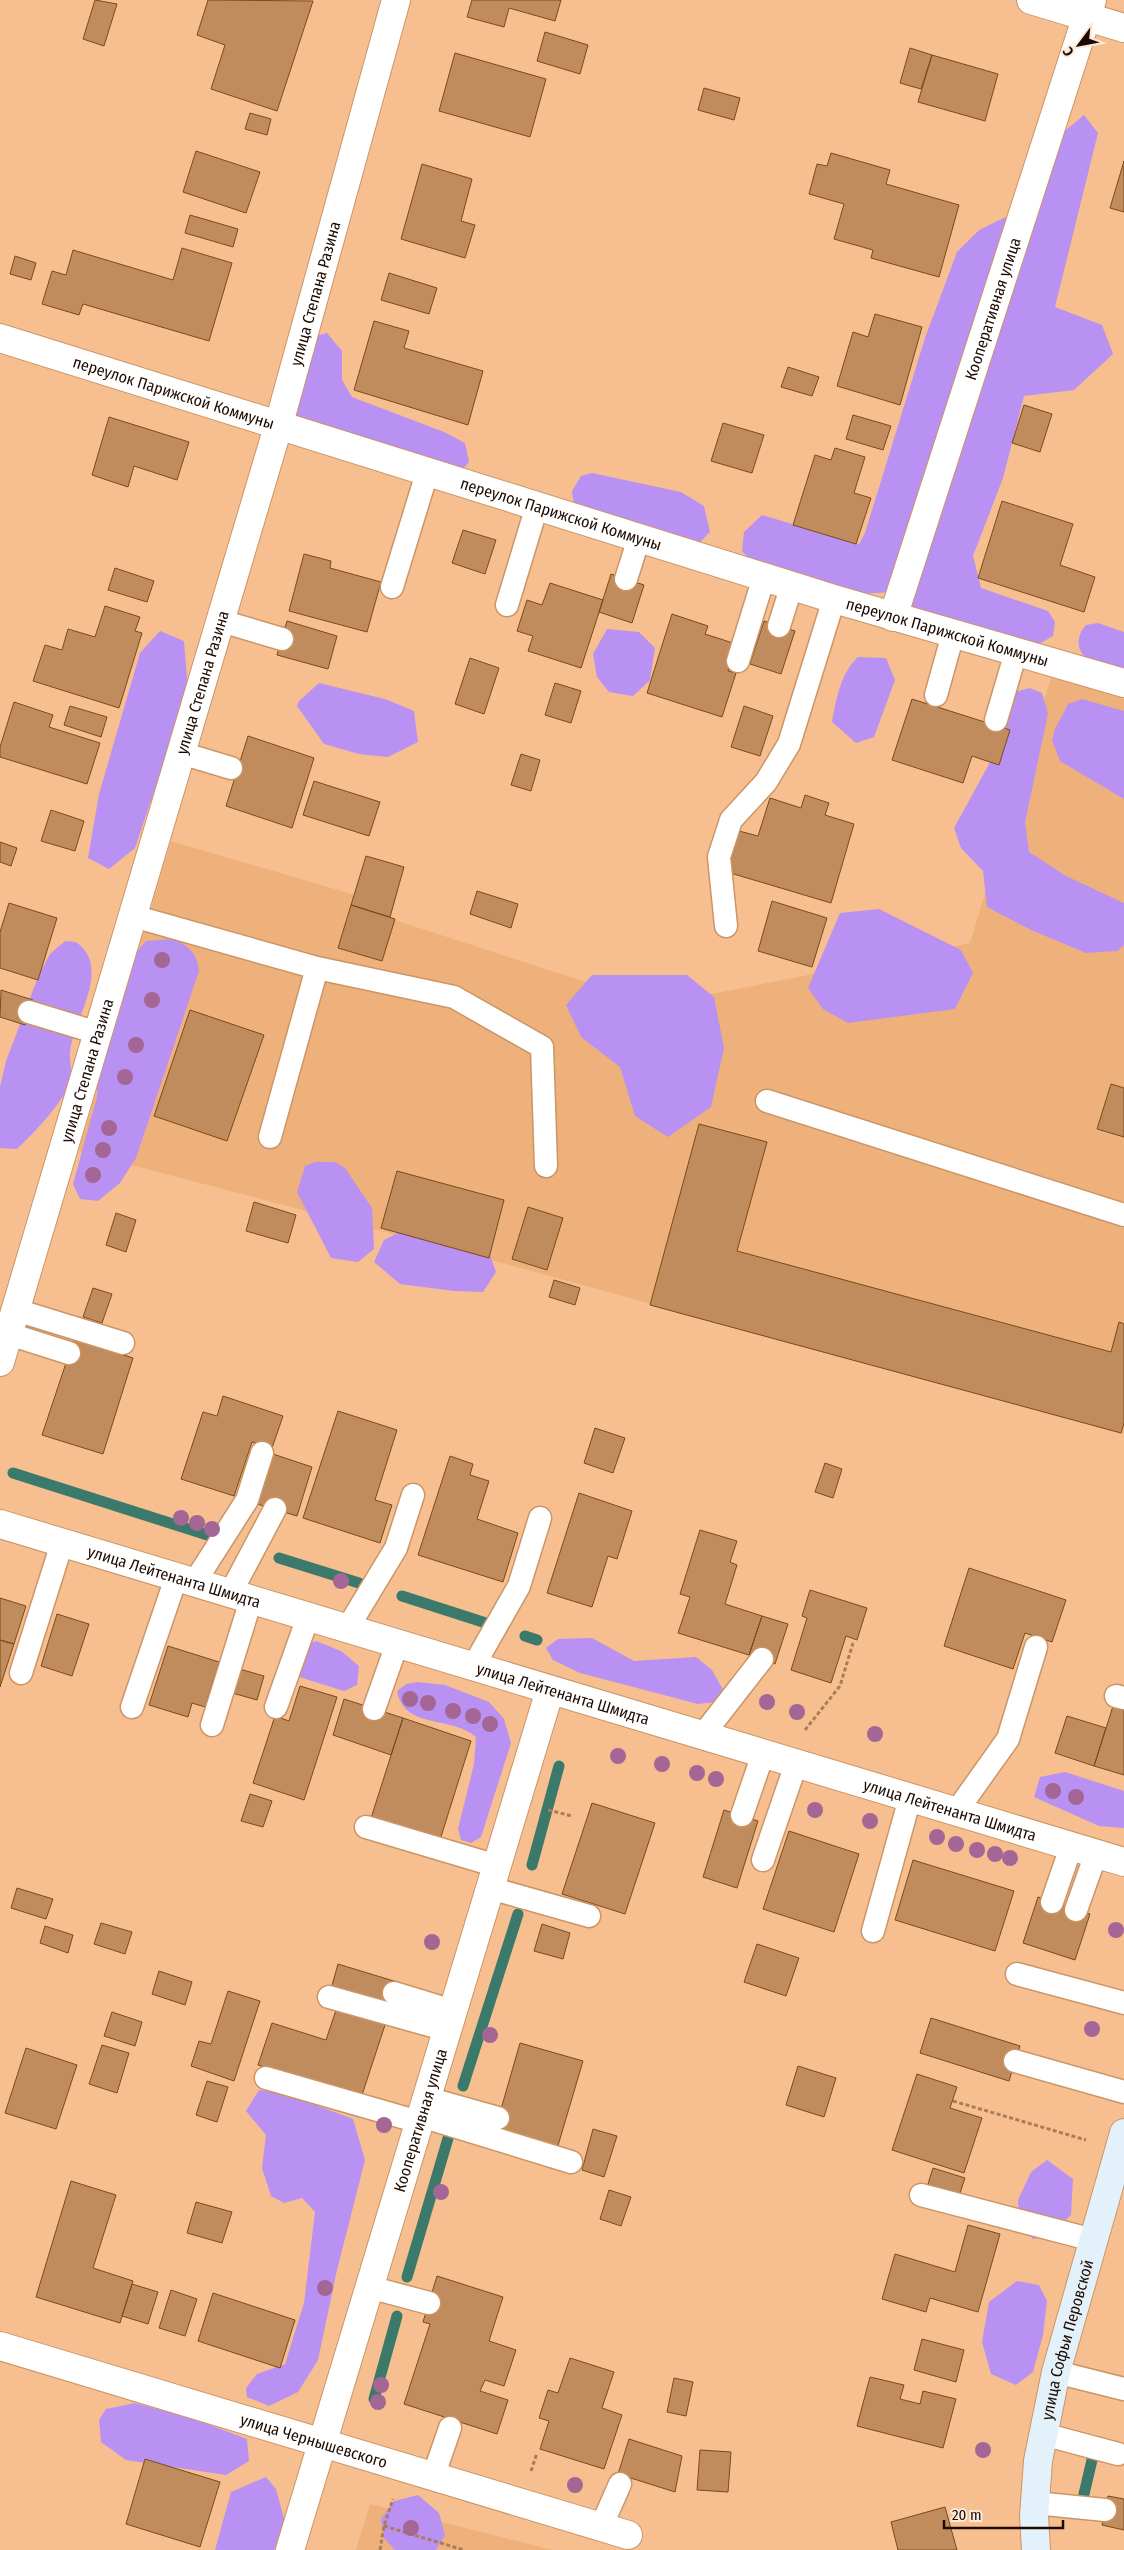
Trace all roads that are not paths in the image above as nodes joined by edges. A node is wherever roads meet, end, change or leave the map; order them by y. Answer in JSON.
{"nodes":[{"id":1,"x":396,"y":0,"type":"edge"},
{"id":2,"x":1030,"y":0,"type":"edge"},
{"id":3,"x":1089,"y":9,"type":"edge"},
{"id":4,"x":1124,"y":28,"type":"edge"},
{"id":5,"x":0,"y":338,"type":"edge"},
{"id":6,"x":278,"y":426,"type":"junction"},
{"id":7,"x":427,"y":473,"type":"junction"},
{"id":8,"x":537,"y":506,"type":"junction"},
{"id":9,"x":639,"y":538,"type":"junction"},
{"id":10,"x":764,"y":577,"type":"junction"},
{"id":11,"x":626,"y":579,"type":"dead end"},
{"id":12,"x":792,"y":585,"type":"junction"},
{"id":13,"x":392,"y":587,"type":"dead end"},
{"id":14,"x":834,"y":599,"type":"junction"},
{"id":15,"x":507,"y":604,"type":"dead end"},
{"id":16,"x":893,"y":617,"type":"junction"},
{"id":17,"x":221,"y":621,"type":"junction"},
{"id":18,"x":779,"y":626,"type":"dead end"},
{"id":19,"x":953,"y":634,"type":"junction"},
{"id":20,"x":282,"y":639,"type":"dead end"},
{"id":21,"x":1016,"y":652,"type":"junction"},
{"id":22,"x":738,"y":661,"type":"dead end"},
{"id":23,"x":1124,"y":683,"type":"edge"},
{"id":24,"x":936,"y":695,"type":"dead end"},
{"id":25,"x":996,"y":720,"type":"dead end"},
{"id":26,"x":181,"y":753,"type":"junction"},
{"id":27,"x":231,"y":768,"type":"dead end"},
{"id":28,"x":133,"y":916,"type":"junction"},
{"id":29,"x":726,"y":926,"type":"dead end"},
{"id":30,"x":317,"y":968,"type":"junction"},
{"id":31,"x":28,"y":1012,"type":"dead end"},
{"id":32,"x":98,"y":1033,"type":"junction"},
{"id":33,"x":767,"y":1101,"type":"dead end"},
{"id":34,"x":270,"y":1137,"type":"dead end"},
{"id":35,"x":546,"y":1166,"type":"dead end"},
{"id":36,"x":1124,"y":1215,"type":"edge"},
{"id":37,"x":13,"y":1322,"type":"junction"},
{"id":38,"x":124,"y":1344,"type":"dead end"},
{"id":39,"x":69,"y":1353,"type":"dead end"},
{"id":40,"x":0,"y":1362,"type":"edge"},
{"id":41,"x":262,"y":1453,"type":"dead end"},
{"id":42,"x":413,"y":1496,"type":"dead end"},
{"id":43,"x":275,"y":1509,"type":"dead end"},
{"id":44,"x":540,"y":1518,"type":"dead end"},
{"id":45,"x":0,"y":1524,"type":"edge"},
{"id":46,"x":62,"y":1543,"type":"junction"},
{"id":47,"x":185,"y":1580,"type":"junction"},
{"id":48,"x":241,"y":1597,"type":"junction"},
{"id":49,"x":308,"y":1617,"type":"junction"},
{"id":50,"x":347,"y":1629,"type":"junction"},
{"id":51,"x":397,"y":1644,"type":"junction"},
{"id":52,"x":1036,"y":1647,"type":"dead end"},
{"id":53,"x":762,"y":1660,"type":"dead end"},
{"id":54,"x":473,"y":1667,"type":"junction"},
{"id":55,"x":21,"y":1672,"type":"dead end"},
{"id":56,"x":550,"y":1690,"type":"junction"},
{"id":57,"x":276,"y":1707,"type":"dead end"},
{"id":58,"x":132,"y":1708,"type":"dead end"},
{"id":59,"x":374,"y":1709,"type":"dead end"},
{"id":60,"x":212,"y":1725,"type":"dead end"},
{"id":61,"x":702,"y":1736,"type":"junction"},
{"id":62,"x":780,"y":1759,"type":"junction"},
{"id":63,"x":910,"y":1798,"type":"junction"},
{"id":64,"x":956,"y":1812,"type":"junction"},
{"id":65,"x":742,"y":1815,"type":"dead end"},
{"id":66,"x":366,"y":1826,"type":"dead end"},
{"id":67,"x":1084,"y":1850,"type":"junction"},
{"id":68,"x":763,"y":1860,"type":"dead end"},
{"id":69,"x":1124,"y":1862,"type":"edge"},
{"id":70,"x":493,"y":1877,"type":"junction"},
{"id":71,"x":1052,"y":1902,"type":"dead end"},
{"id":72,"x":1076,"y":1910,"type":"dead end"},
{"id":73,"x":590,"y":1916,"type":"dead end"},
{"id":74,"x":873,"y":1931,"type":"dead end"},
{"id":75,"x":1017,"y":1974,"type":"dead end"},
{"id":76,"x":394,"y":1993,"type":"dead end"},
{"id":77,"x":329,"y":1996,"type":"dead end"},
{"id":78,"x":1124,"y":2003,"type":"edge"},
{"id":79,"x":450,"y":2020,"type":"junction"},
{"id":80,"x":1015,"y":2061,"type":"dead end"},
{"id":81,"x":266,"y":2078,"type":"dead end"},
{"id":82,"x":1124,"y":2092,"type":"edge"},
{"id":83,"x":422,"y":2112,"type":"junction"},
{"id":84,"x":498,"y":2118,"type":"dead end"},
{"id":85,"x":1122,"y":2142,"type":"edge"},
{"id":86,"x":571,"y":2162,"type":"dead end"},
{"id":87,"x":921,"y":2195,"type":"dead end"},
{"id":88,"x":1093,"y":2240,"type":"junction"},
{"id":89,"x":369,"y":2287,"type":"junction"},
{"id":90,"x":429,"y":2303,"type":"dead end"},
{"id":91,"x":0,"y":2346,"type":"edge"},
{"id":92,"x":1056,"y":2372,"type":"junction"},
{"id":93,"x":1124,"y":2389,"type":"edge"},
{"id":94,"x":450,"y":2428,"type":"dead end"},
{"id":95,"x":1043,"y":2434,"type":"junction"},
{"id":96,"x":322,"y":2443,"type":"junction"},
{"id":97,"x":1118,"y":2454,"type":"dead end"},
{"id":98,"x":433,"y":2477,"type":"junction"},
{"id":99,"x":620,"y":2484,"type":"dead end"},
{"id":100,"x":1035,"y":2503,"type":"junction"},
{"id":101,"x":1105,"y":2510,"type":"dead end"},
{"id":102,"x":601,"y":2527,"type":"junction"},
{"id":103,"x":628,"y":2535,"type":"dead end"},
{"id":104,"x":290,"y":2550,"type":"edge"},
{"id":105,"x":1036,"y":2550,"type":"edge"}],
"edges":[{"from":1,"to":6,"type":"street","name":"улица Степана Разина"},
{"from":2,"to":3,"type":"street"},
{"from":3,"to":4,"type":"street"},
{"from":3,"to":16,"type":"street","name":"Кооперативная улица"},
{"from":5,"to":6,"type":"street","name":"переулок Парижской Коммуны"},
{"from":6,"to":7,"type":"street","name":"переулок Парижской Коммуны"},
{"from":6,"to":17,"type":"street","name":"улица Степана Разина"},
{"from":7,"to":8,"type":"street","name":"переулок Парижской Коммуны"},
{"from":7,"to":13,"type":"lane"},
{"from":8,"to":9,"type":"street","name":"переулок Парижской Коммуны"},
{"from":8,"to":15,"type":"lane"},
{"from":9,"to":10,"type":"street","name":"переулок Парижской Коммуны"},
{"from":9,"to":11,"type":"lane"},
{"from":10,"to":12,"type":"street","name":"переулок Парижской Коммуны"},
{"from":10,"to":22,"type":"lane"},
{"from":12,"to":14,"type":"street","name":"переулок Парижской Коммуны"},
{"from":12,"to":18,"type":"lane"},
{"from":14,"to":16,"type":"street","name":"переулок Парижской Коммуны"},
{"from":14,"to":29,"type":"lane"},
{"from":16,"to":19,"type":"street","name":"переулок Парижской Коммуны"},
{"from":17,"to":20,"type":"lane"},
{"from":17,"to":26,"type":"street","name":"улица Степана Разина"},
{"from":19,"to":21,"type":"street","name":"переулок Парижской Коммуны"},
{"from":19,"to":24,"type":"lane"},
{"from":21,"to":23,"type":"street","name":"переулок Парижской Коммуны"},
{"from":21,"to":25,"type":"lane"},
{"from":26,"to":27,"type":"lane"},
{"from":26,"to":28,"type":"street","name":"улица Степана Разина"},
{"from":28,"to":30,"type":"lane"},
{"from":28,"to":32,"type":"street","name":"улица Степана Разина"},
{"from":30,"to":34,"type":"lane"},
{"from":30,"to":35,"type":"lane"},
{"from":31,"to":32,"type":"lane"},
{"from":32,"to":37,"type":"street","name":"улица Степана Разина"},
{"from":33,"to":36,"type":"lane"},
{"from":37,"to":38,"type":"lane"},
{"from":37,"to":39,"type":"lane"},
{"from":37,"to":40,"type":"street","name":"улица Степана Разина"},
{"from":41,"to":47,"type":"lane"},
{"from":42,"to":50,"type":"lane"},
{"from":43,"to":48,"type":"lane"},
{"from":44,"to":54,"type":"lane"},
{"from":45,"to":46,"type":"street","name":"улица Лейтенанта Шмидта"},
{"from":46,"to":47,"type":"street","name":"улица Лейтенанта Шмидта"},
{"from":46,"to":55,"type":"lane"},
{"from":47,"to":48,"type":"street","name":"улица Лейтенанта Шмидта"},
{"from":47,"to":58,"type":"lane"},
{"from":48,"to":49,"type":"street","name":"улица Лейтенанта Шмидта"},
{"from":48,"to":60,"type":"lane"},
{"from":49,"to":50,"type":"street","name":"улица Лейтенанта Шмидта"},
{"from":49,"to":57,"type":"lane"},
{"from":50,"to":51,"type":"street","name":"улица Лейтенанта Шмидта"},
{"from":51,"to":54,"type":"street","name":"улица Лейтенанта Шмидта"},
{"from":51,"to":59,"type":"lane"},
{"from":52,"to":64,"type":"lane"},
{"from":53,"to":61,"type":"lane"},
{"from":54,"to":56,"type":"street","name":"улица Лейтенанта Шмидта"},
{"from":56,"to":61,"type":"street","name":"улица Лейтенанта Шмидта"},
{"from":56,"to":70,"type":"street","name":"Кооперативная улица"},
{"from":61,"to":62,"type":"street","name":"улица Лейтенанта Шмидта"},
{"from":62,"to":63,"type":"street","name":"улица Лейтенанта Шмидта"},
{"from":62,"to":65,"type":"lane"},
{"from":62,"to":68,"type":"lane"},
{"from":63,"to":64,"type":"street","name":"улица Лейтенанта Шмидта"},
{"from":63,"to":74,"type":"lane"},
{"from":64,"to":67,"type":"street","name":"улица Лейтенанта Шмидта"},
{"from":66,"to":70,"type":"lane"},
{"from":67,"to":69,"type":"street","name":"улица Лейтенанта Шмидта"},
{"from":67,"to":71,"type":"lane"},
{"from":67,"to":72,"type":"lane"},
{"from":70,"to":73,"type":"lane"},
{"from":70,"to":79,"type":"street","name":"Кооперативная улица"},
{"from":75,"to":78,"type":"lane"},
{"from":76,"to":79,"type":"lane"},
{"from":77,"to":79,"type":"lane"},
{"from":79,"to":83,"type":"street","name":"Кооперативная улица"},
{"from":80,"to":82,"type":"lane"},
{"from":81,"to":83,"type":"lane"},
{"from":83,"to":84,"type":"lane"},
{"from":83,"to":86,"type":"lane"},
{"from":83,"to":89,"type":"street","name":"Кооперативная улица"},
{"from":85,"to":88,"type":"street","name":"улица Софьи Перовской"},
{"from":87,"to":88,"type":"lane"},
{"from":88,"to":92,"type":"street","name":"улица Софьи Перовской"},
{"from":89,"to":90,"type":"lane"},
{"from":89,"to":96,"type":"street","name":"Кооперативная улица"},
{"from":91,"to":96,"type":"street","name":"улица Чернышевского"},
{"from":92,"to":93,"type":"lane"},
{"from":92,"to":95,"type":"street","name":"улица Софьи Перовской"},
{"from":94,"to":98,"type":"lane"},
{"from":95,"to":97,"type":"lane"},
{"from":95,"to":100,"type":"street","name":"улица Софьи Перовской"},
{"from":96,"to":98,"type":"street","name":"улица Чернышевского"},
{"from":96,"to":104,"type":"street","name":"Кооперативная улица"},
{"from":98,"to":102,"type":"street","name":"улица Чернышевского"},
{"from":99,"to":102,"type":"lane"},
{"from":100,"to":101,"type":"lane"},
{"from":100,"to":105,"type":"street","name":"улица Софьи Перовской"},
{"from":102,"to":103,"type":"street","name":"улица Чернышевского"}]}
